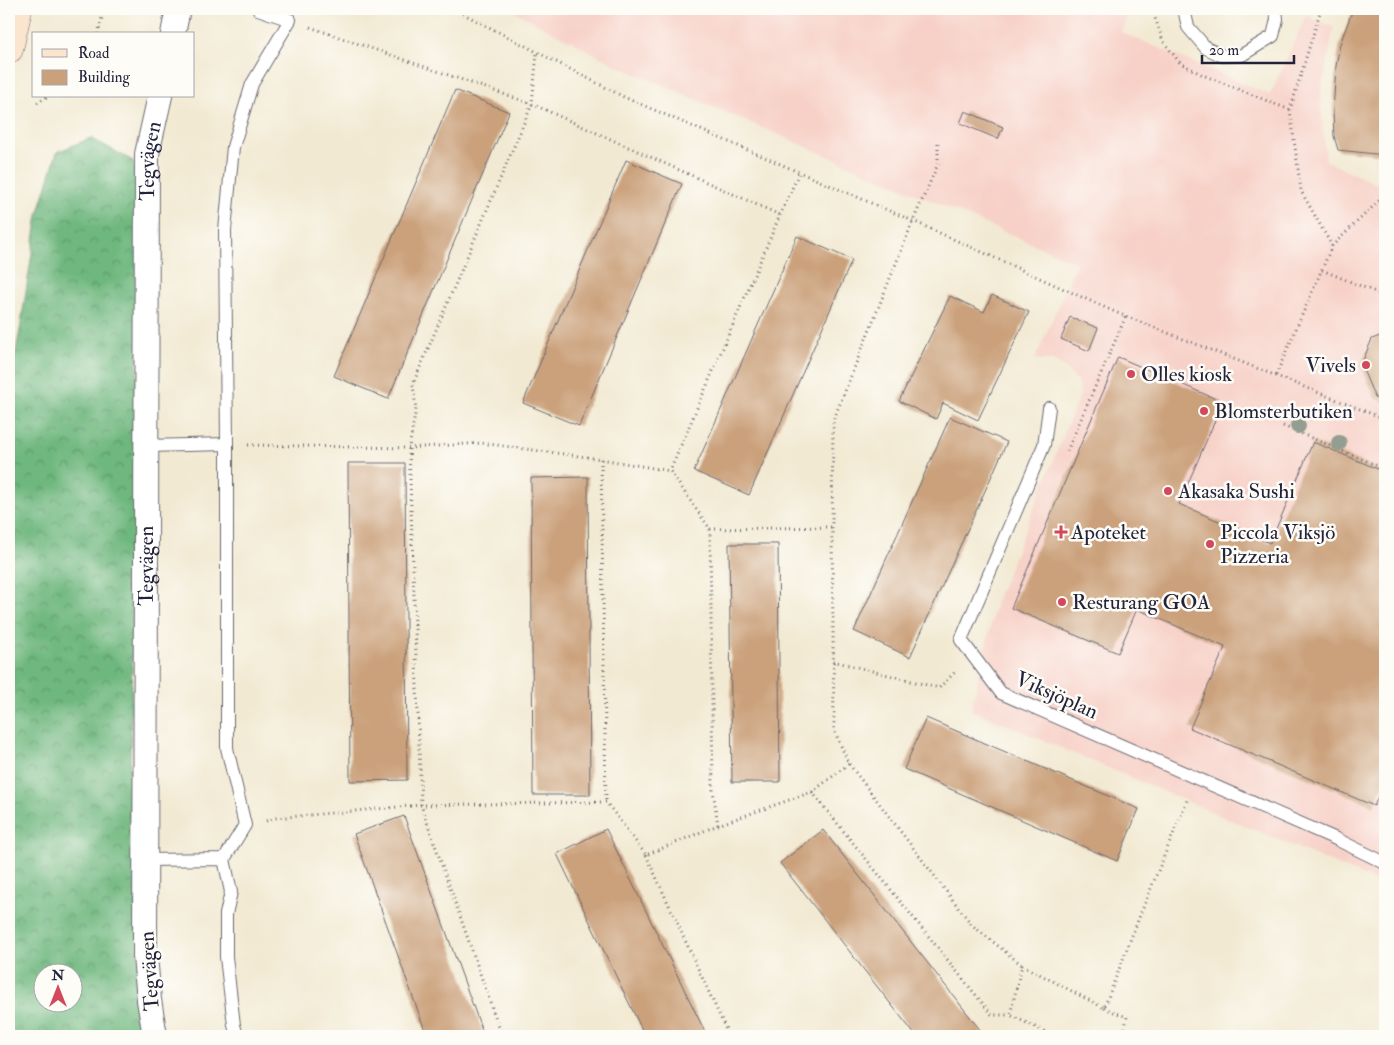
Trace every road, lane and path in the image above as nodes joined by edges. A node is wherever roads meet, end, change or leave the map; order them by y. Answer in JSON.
{"nodes":[{"id":1,"x":18,"y":9,"type":"edge"},
{"id":2,"x":104,"y":9,"type":"edge"},
{"id":3,"x":178,"y":9,"type":"edge"},
{"id":4,"x":258,"y":9,"type":"edge"},
{"id":5,"x":454,"y":9,"type":"edge"},
{"id":6,"x":1184,"y":9,"type":"edge"},
{"id":7,"x":1276,"y":9,"type":"edge"},
{"id":8,"x":1321,"y":9,"type":"edge"},
{"id":9,"x":290,"y":20,"type":"junction"},
{"id":10,"x":98,"y":32,"type":"edge"},
{"id":11,"x":173,"y":32,"type":"edge"},
{"id":12,"x":9,"y":49,"type":"edge"},
{"id":13,"x":537,"y":53,"type":"junction"},
{"id":14,"x":45,"y":98,"type":"edge"},
{"id":15,"x":160,"y":98,"type":"edge"},
{"id":16,"x":37,"y":104,"type":"dead end"},
{"id":17,"x":532,"y":104,"type":"junction"},
{"id":18,"x":938,"y":144,"type":"dead end"},
{"id":19,"x":800,"y":173,"type":"junction"},
{"id":20,"x":1385,"y":195,"type":"edge"},
{"id":21,"x":780,"y":215,"type":"junction"},
{"id":22,"x":913,"y":222,"type":"junction"},
{"id":23,"x":1332,"y":246,"type":"junction"},
{"id":24,"x":1322,"y":270,"type":"junction"},
{"id":25,"x":1385,"y":296,"type":"edge"},
{"id":26,"x":1276,"y":375,"type":"junction"},
{"id":27,"x":1049,"y":408,"type":"dead end"},
{"id":28,"x":1385,"y":418,"type":"edge"},
{"id":29,"x":1283,"y":426,"type":"dead end"},
{"id":30,"x":227,"y":444,"type":"junction"},
{"id":31,"x":147,"y":446,"type":"junction"},
{"id":32,"x":409,"y":448,"type":"junction"},
{"id":33,"x":601,"y":459,"type":"junction"},
{"id":34,"x":1385,"y":469,"type":"edge"},
{"id":35,"x":670,"y":471,"type":"junction"},
{"id":36,"x":832,"y":527,"type":"junction"},
{"id":37,"x":710,"y":529,"type":"junction"},
{"id":38,"x":849,"y":764,"type":"junction"},
{"id":39,"x":1196,"y":779,"type":"junction"},
{"id":40,"x":812,"y":792,"type":"junction"},
{"id":41,"x":606,"y":802,"type":"junction"},
{"id":42,"x":420,"y":805,"type":"junction"},
{"id":43,"x":245,"y":825,"type":"junction"},
{"id":44,"x":718,"y":825,"type":"junction"},
{"id":45,"x":646,"y":855,"type":"junction"},
{"id":46,"x":224,"y":859,"type":"junction"},
{"id":47,"x":145,"y":860,"type":"junction"},
{"id":48,"x":1385,"y":862,"type":"edge"},
{"id":49,"x":1022,"y":966,"type":"junction"},
{"id":50,"x":1104,"y":1008,"type":"junction"},
{"id":51,"x":1010,"y":1015,"type":"junction"},
{"id":52,"x":156,"y":1036,"type":"edge"},
{"id":53,"x":237,"y":1036,"type":"edge"},
{"id":54,"x":502,"y":1036,"type":"edge"},
{"id":55,"x":729,"y":1036,"type":"edge"},
{"id":56,"x":1054,"y":1036,"type":"edge"},
{"id":57,"x":1123,"y":1036,"type":"edge"}],
"edges":[{"from":1,"to":12,"type":"main road"},
{"from":2,"to":10,"type":"path"},
{"from":3,"to":11,"type":"street"},
{"from":4,"to":9,"type":"lane"},
{"from":5,"to":13,"type":"path"},
{"from":6,"to":7,"type":"lane"},
{"from":8,"to":23,"type":"path"},
{"from":9,"to":17,"type":"path"},
{"from":9,"to":30,"type":"lane"},
{"from":13,"to":17,"type":"path"},
{"from":13,"to":19,"type":"path"},
{"from":14,"to":16,"type":"path"},
{"from":15,"to":31,"type":"street","name":"Tegvägen"},
{"from":17,"to":21,"type":"path"},
{"from":17,"to":32,"type":"path"},
{"from":18,"to":22,"type":"path"},
{"from":19,"to":21,"type":"path"},
{"from":19,"to":22,"type":"path"},
{"from":20,"to":23,"type":"path"},
{"from":21,"to":35,"type":"path"},
{"from":22,"to":26,"type":"path"},
{"from":22,"to":36,"type":"path"},
{"from":23,"to":24,"type":"path"},
{"from":24,"to":25,"type":"path"},
{"from":24,"to":26,"type":"path"},
{"from":26,"to":28,"type":"path"},
{"from":27,"to":39,"type":"lane","name":"Viksjöplan"},
{"from":29,"to":34,"type":"path"},
{"from":30,"to":31,"type":"lane"},
{"from":30,"to":32,"type":"path"},
{"from":30,"to":43,"type":"lane"},
{"from":31,"to":47,"type":"street","name":"Tegvägen"},
{"from":32,"to":33,"type":"path"},
{"from":32,"to":42,"type":"path"},
{"from":33,"to":35,"type":"path"},
{"from":33,"to":41,"type":"path"},
{"from":35,"to":37,"type":"path"},
{"from":36,"to":37,"type":"path"},
{"from":36,"to":38,"type":"path"},
{"from":37,"to":44,"type":"path"},
{"from":38,"to":40,"type":"path"},
{"from":38,"to":49,"type":"path"},
{"from":39,"to":48,"type":"lane","name":"Viksjöplan"},
{"from":39,"to":50,"type":"path"},
{"from":40,"to":44,"type":"path"},
{"from":40,"to":51,"type":"path"},
{"from":41,"to":42,"type":"path"},
{"from":41,"to":45,"type":"path"},
{"from":42,"to":43,"type":"path"},
{"from":42,"to":54,"type":"path"},
{"from":43,"to":46,"type":"lane"},
{"from":44,"to":45,"type":"path"},
{"from":45,"to":55,"type":"path"},
{"from":46,"to":47,"type":"lane"},
{"from":46,"to":53,"type":"lane"},
{"from":47,"to":52,"type":"street","name":"Tegvägen"},
{"from":49,"to":50,"type":"path"},
{"from":49,"to":51,"type":"path"},
{"from":50,"to":57,"type":"path"},
{"from":51,"to":56,"type":"path"}]}
